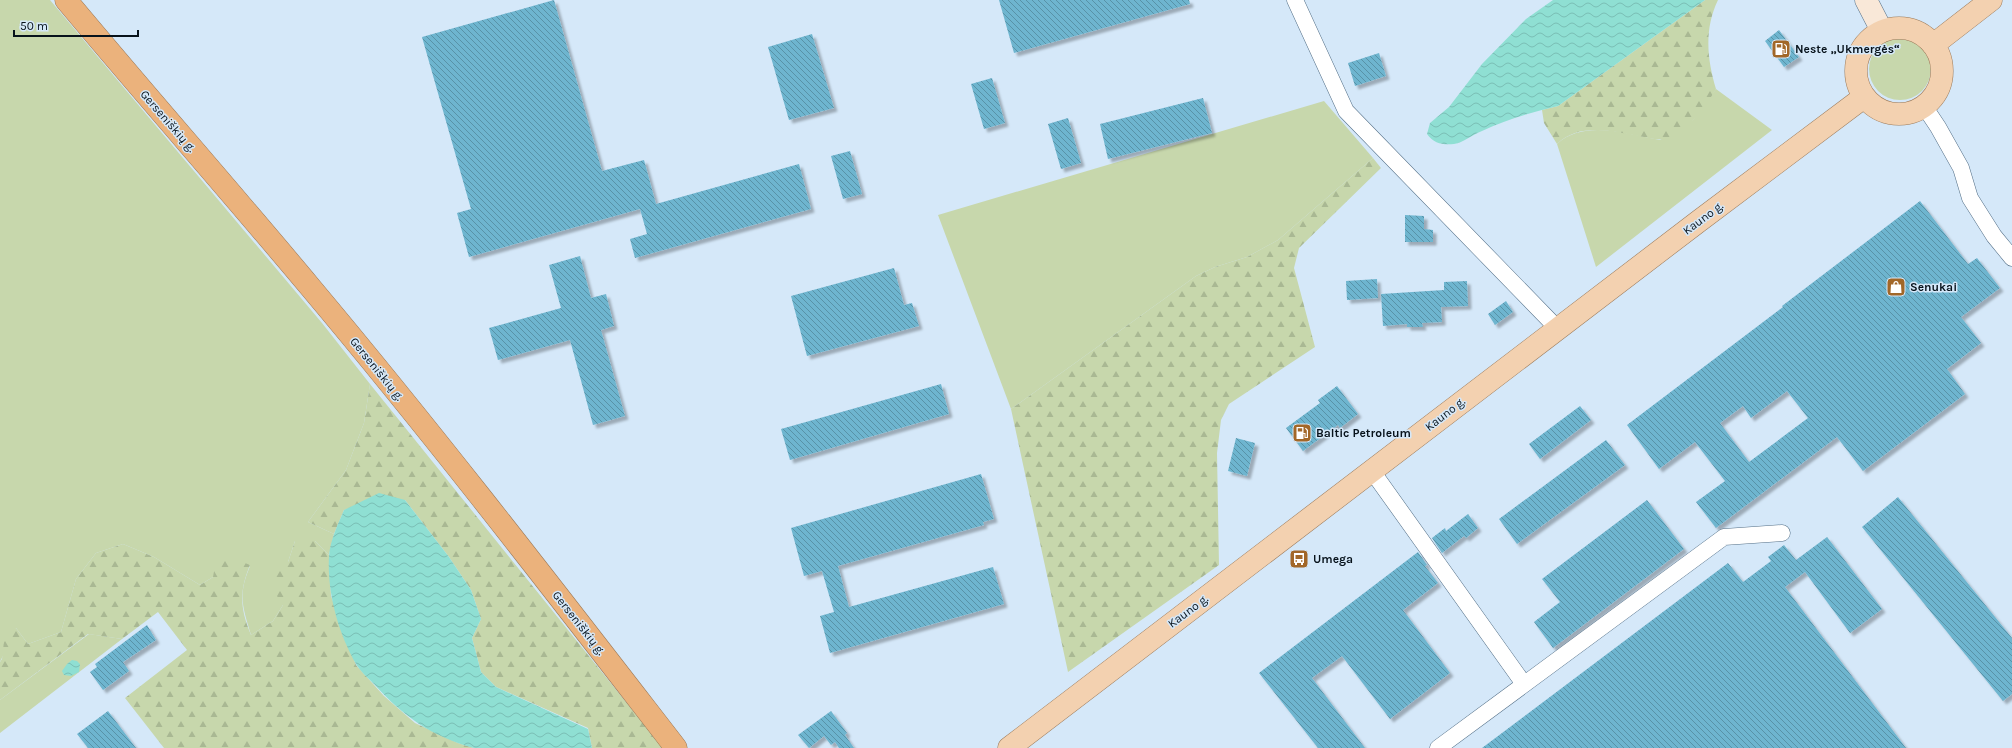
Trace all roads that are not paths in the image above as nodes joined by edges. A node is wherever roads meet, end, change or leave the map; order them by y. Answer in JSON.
{"nodes":[{"id":1,"x":66,"y":0,"type":"edge"},
{"id":2,"x":1295,"y":0,"type":"edge"},
{"id":3,"x":1866,"y":0,"type":"edge"},
{"id":4,"x":1991,"y":0,"type":"edge"},
{"id":5,"x":1882,"y":31,"type":"junction"},
{"id":6,"x":1933,"y":45,"type":"junction"},
{"id":7,"x":1864,"y":97,"type":"junction"},
{"id":8,"x":1924,"y":106,"type":"junction"},
{"id":9,"x":2012,"y":258,"type":"edge"},
{"id":10,"x":1558,"y":328,"type":"junction"},
{"id":11,"x":1372,"y":471,"type":"junction"},
{"id":12,"x":1782,"y":533,"type":"dead end"},
{"id":13,"x":1524,"y":684,"type":"junction"},
{"id":14,"x":676,"y":748,"type":"edge"},
{"id":15,"x":1009,"y":748,"type":"edge"},
{"id":16,"x":1438,"y":748,"type":"edge"}],
"edges":[{"from":1,"to":14,"type":"highway","name":"Gerseniškių g."},
{"from":2,"to":10,"type":"street"},
{"from":3,"to":5,"type":"street"},
{"from":4,"to":6,"type":"main road"},
{"from":5,"to":6,"type":"main road"},
{"from":5,"to":7,"type":"main road"},
{"from":6,"to":8,"type":"main road"},
{"from":7,"to":8,"type":"main road"},
{"from":7,"to":10,"type":"main road","name":"Kauno g."},
{"from":8,"to":9,"type":"street"},
{"from":10,"to":11,"type":"main road","name":"Kauno g."},
{"from":11,"to":13,"type":"street"},
{"from":11,"to":15,"type":"main road","name":"Kauno g."},
{"from":12,"to":13,"type":"street"},
{"from":13,"to":16,"type":"street"}]}
